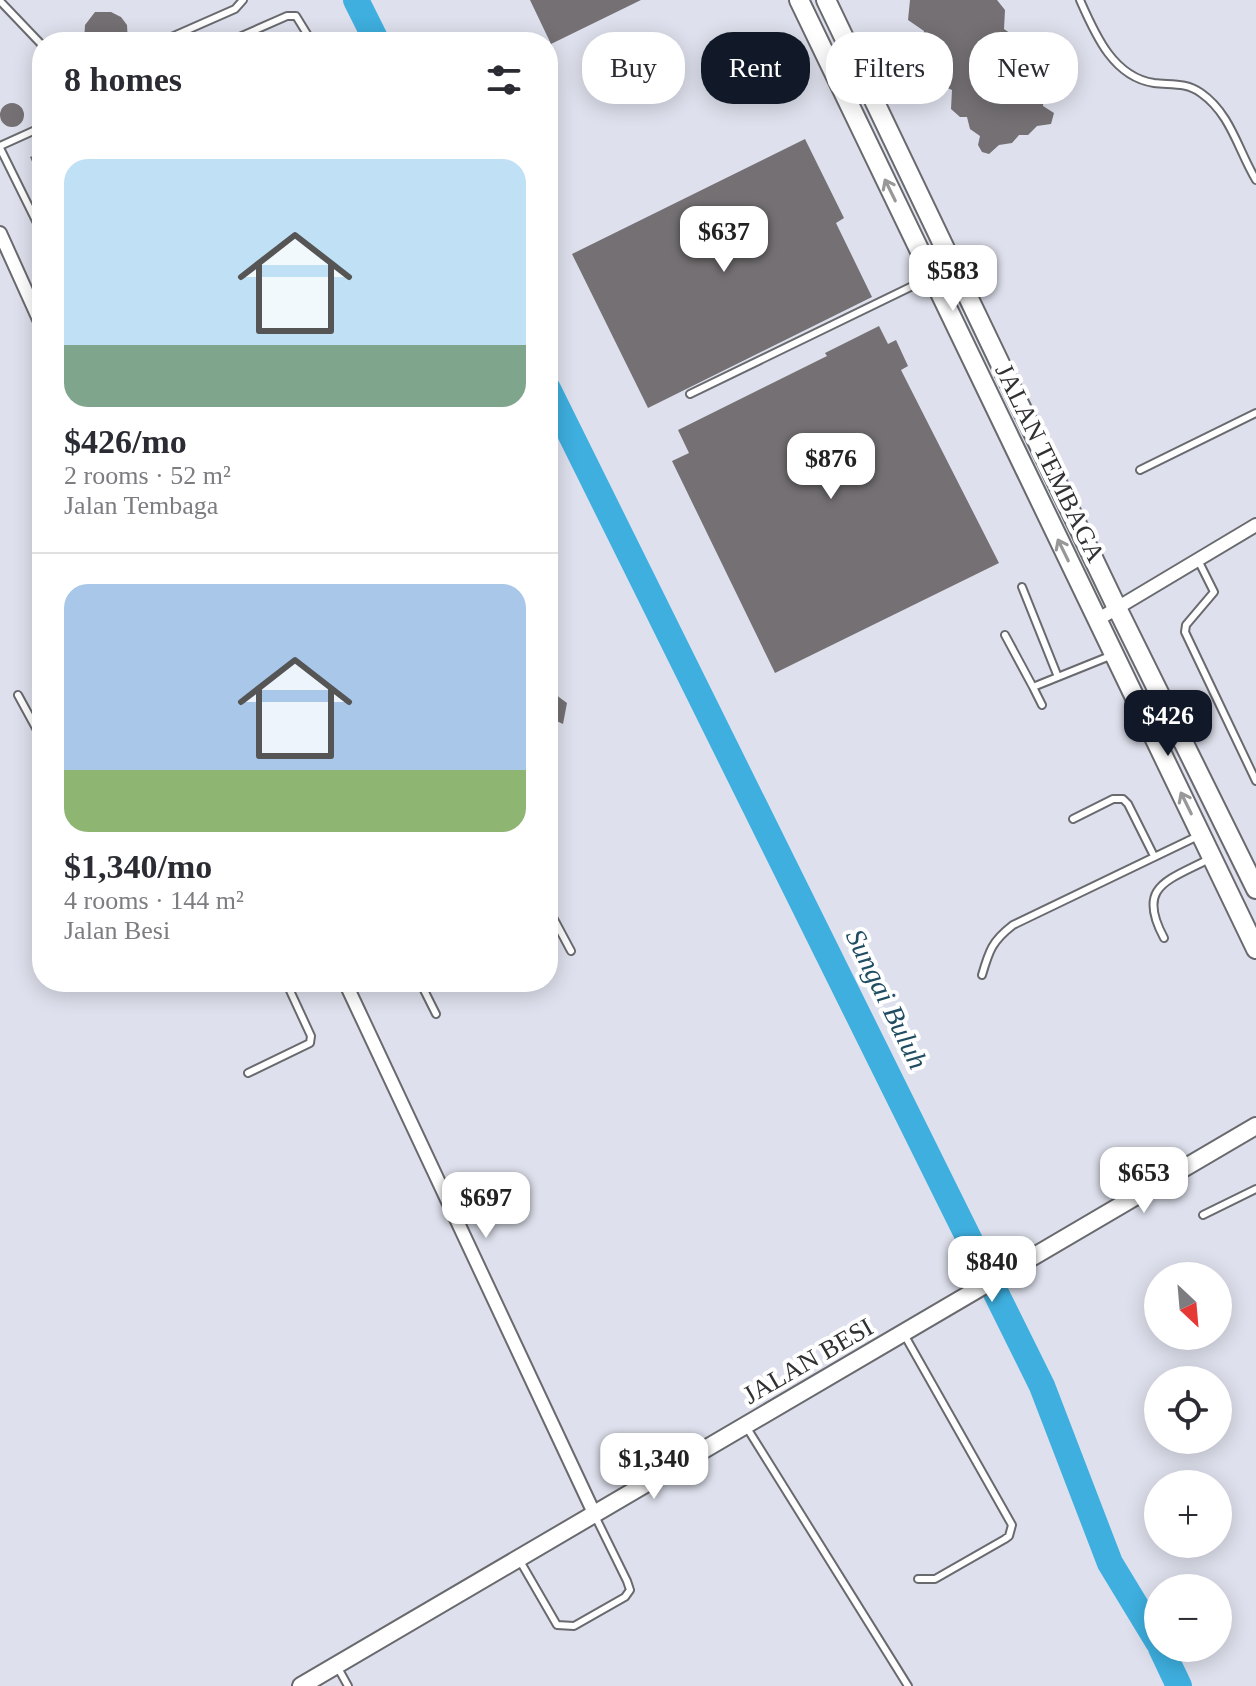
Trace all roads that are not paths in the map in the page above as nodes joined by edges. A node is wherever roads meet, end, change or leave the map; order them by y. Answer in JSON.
{"nodes":[{"id":1,"x":243,"y":0,"type":"edge"},
{"id":2,"x":799,"y":0,"type":"edge"},
{"id":3,"x":826,"y":0,"type":"edge"},
{"id":4,"x":1080,"y":0,"type":"edge"},
{"id":5,"x":0,"y":1,"type":"edge"},
{"id":6,"x":183,"y":32,"type":"edge"},
{"id":7,"x":251,"y":32,"type":"edge"},
{"id":8,"x":306,"y":32,"type":"edge"},
{"id":9,"x":32,"y":35,"type":"edge"},
{"id":10,"x":32,"y":132,"type":"edge"},
{"id":11,"x":0,"y":147,"type":"edge"},
{"id":12,"x":1256,"y":180,"type":"edge"},
{"id":13,"x":32,"y":213,"type":"edge"},
{"id":14,"x":0,"y":233,"type":"edge"},
{"id":15,"x":932,"y":277,"type":"junction"},
{"id":16,"x":32,"y":304,"type":"edge"},
{"id":17,"x":690,"y":394,"type":"dead end"},
{"id":18,"x":1256,"y":413,"type":"edge"},
{"id":19,"x":1140,"y":470,"type":"dead end"},
{"id":20,"x":1256,"y":525,"type":"edge"},
{"id":21,"x":1198,"y":560,"type":"junction"},
{"id":22,"x":1022,"y":587,"type":"dead end"},
{"id":23,"x":1117,"y":608,"type":"junction"},
{"id":24,"x":1097,"y":620,"type":"junction"},
{"id":25,"x":1005,"y":635,"type":"dead end"},
{"id":26,"x":1114,"y":655,"type":"junction"},
{"id":27,"x":1058,"y":677,"type":"junction"},
{"id":28,"x":1033,"y":687,"type":"junction"},
{"id":29,"x":18,"y":695,"type":"dead end"},
{"id":30,"x":1042,"y":705,"type":"dead end"},
{"id":31,"x":32,"y":721,"type":"edge"},
{"id":32,"x":1256,"y":781,"type":"edge"},
{"id":33,"x":1073,"y":819,"type":"dead end"},
{"id":34,"x":1201,"y":835,"type":"junction"},
{"id":35,"x":1154,"y":856,"type":"junction"},
{"id":36,"x":1212,"y":858,"type":"junction"},
{"id":37,"x":1256,"y":889,"type":"edge"},
{"id":38,"x":558,"y":927,"type":"edge"},
{"id":39,"x":1164,"y":938,"type":"dead end"},
{"id":40,"x":1256,"y":949,"type":"edge"},
{"id":41,"x":571,"y":951,"type":"dead end"},
{"id":42,"x":982,"y":975,"type":"dead end"},
{"id":43,"x":291,"y":992,"type":"edge"},
{"id":44,"x":350,"y":992,"type":"edge"},
{"id":45,"x":425,"y":992,"type":"edge"},
{"id":46,"x":436,"y":1014,"type":"dead end"},
{"id":47,"x":248,"y":1073,"type":"dead end"},
{"id":48,"x":1256,"y":1126,"type":"edge"},
{"id":49,"x":1256,"y":1189,"type":"edge"},
{"id":50,"x":1203,"y":1215,"type":"dead end"},
{"id":51,"x":904,"y":1333,"type":"junction"},
{"id":52,"x":745,"y":1425,"type":"junction"},
{"id":53,"x":594,"y":1513,"type":"junction"},
{"id":54,"x":518,"y":1558,"type":"junction"},
{"id":55,"x":918,"y":1579,"type":"dead end"},
{"id":56,"x":336,"y":1665,"type":"junction"},
{"id":57,"x":301,"y":1686,"type":"edge"},
{"id":58,"x":348,"y":1686,"type":"edge"},
{"id":59,"x":908,"y":1686,"type":"edge"}],
"edges":[{"from":1,"to":6,"type":"lane"},
{"from":15,"to":2,"type":"main road","name":"JALAN TEMBAGA","one_way":true},
{"from":3,"to":23,"type":"main road","name":"JALAN TEMBAGA"},
{"from":4,"to":12,"type":"lane"},
{"from":5,"to":9,"type":"lane"},
{"from":7,"to":8,"type":"lane"},
{"from":10,"to":11,"type":"lane"},
{"from":11,"to":13,"type":"lane"},
{"from":14,"to":16,"type":"street"},
{"from":15,"to":17,"type":"lane"},
{"from":24,"to":15,"type":"main road","name":"JALAN TEMBAGA","one_way":true},
{"from":18,"to":19,"type":"lane"},
{"from":20,"to":21,"type":"street"},
{"from":21,"to":23,"type":"street"},
{"from":21,"to":32,"type":"lane"},
{"from":22,"to":27,"type":"lane"},
{"from":23,"to":24,"type":"street"},
{"from":23,"to":37,"type":"main road","name":"JALAN TEMBAGA"},
{"from":24,"to":26,"type":"main road","name":"JALAN TEMBAGA"},
{"from":25,"to":28,"type":"lane"},
{"from":26,"to":27,"type":"lane"},
{"from":34,"to":26,"type":"main road","name":"JALAN TEMBAGA","one_way":true},
{"from":27,"to":28,"type":"lane"},
{"from":28,"to":30,"type":"lane"},
{"from":29,"to":31,"type":"lane"},
{"from":33,"to":35,"type":"lane"},
{"from":34,"to":35,"type":"lane"},
{"from":34,"to":36,"type":"main road","name":"JALAN TEMBAGA"},
{"from":35,"to":42,"type":"lane"},
{"from":36,"to":39,"type":"lane"},
{"from":36,"to":40,"type":"main road","name":"JALAN TEMBAGA"},
{"from":38,"to":41,"type":"lane"},
{"from":43,"to":47,"type":"lane"},
{"from":44,"to":53,"type":"street"},
{"from":45,"to":46,"type":"lane"},
{"from":48,"to":51,"type":"street","name":"JALAN BESI"},
{"from":49,"to":50,"type":"lane"},
{"from":51,"to":52,"type":"street","name":"JALAN BESI"},
{"from":51,"to":55,"type":"lane"},
{"from":52,"to":53,"type":"street","name":"JALAN BESI"},
{"from":52,"to":59,"type":"lane"},
{"from":53,"to":54,"type":"street","name":"JALAN BESI"},
{"from":53,"to":54,"type":"lane"},
{"from":54,"to":56,"type":"street","name":"JALAN BESI"},
{"from":56,"to":57,"type":"street","name":"JALAN BESI"},
{"from":56,"to":58,"type":"lane"}]}
